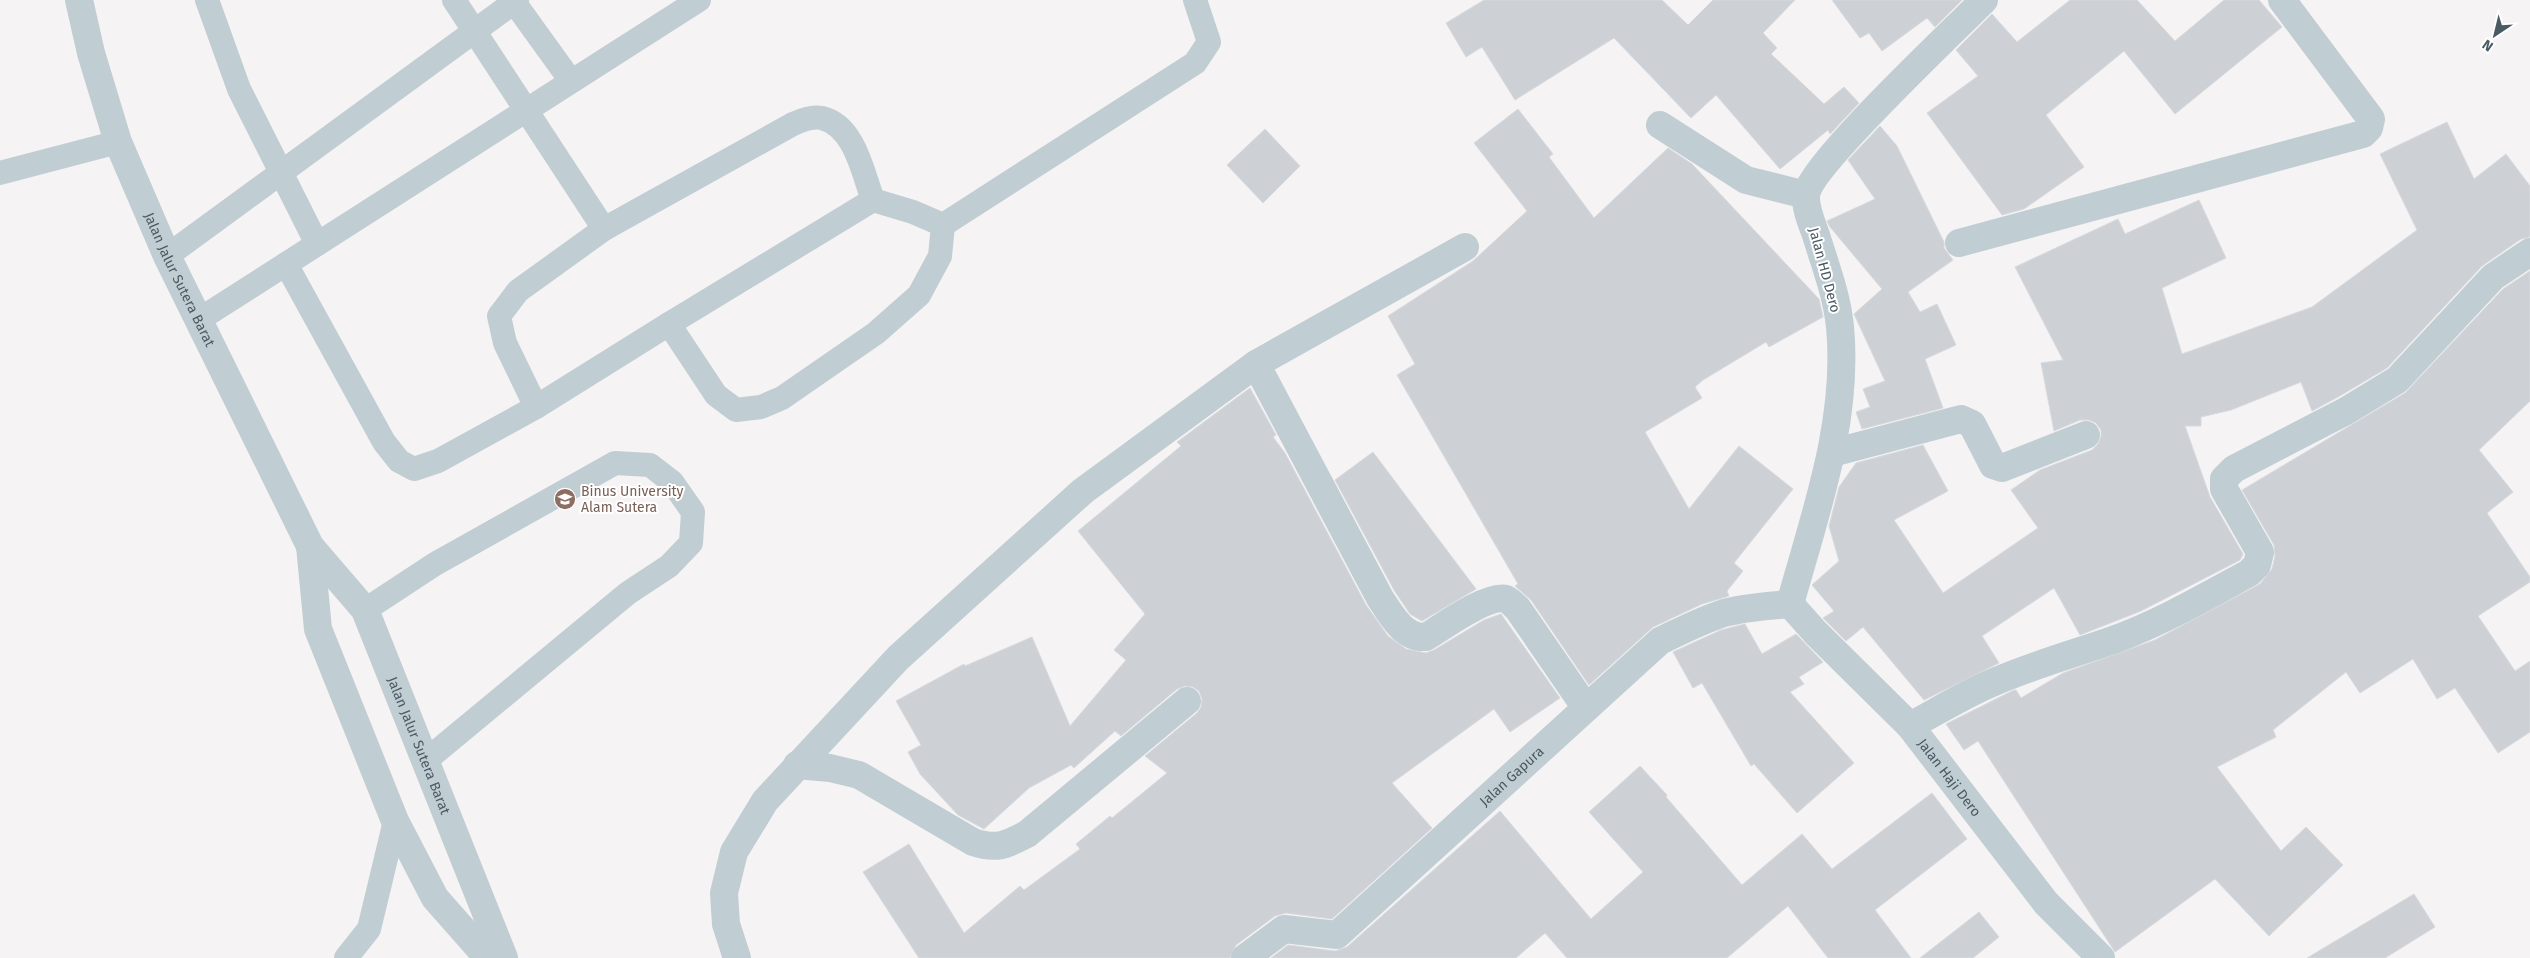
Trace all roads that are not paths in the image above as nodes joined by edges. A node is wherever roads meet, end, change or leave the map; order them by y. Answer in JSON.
{"nodes":[{"id":1,"x":79,"y":0,"type":"edge"},
{"id":2,"x":207,"y":0,"type":"edge"},
{"id":3,"x":454,"y":0,"type":"edge"},
{"id":4,"x":700,"y":0,"type":"edge"},
{"id":5,"x":1195,"y":0,"type":"edge"},
{"id":6,"x":1984,"y":0,"type":"edge"},
{"id":7,"x":2282,"y":0,"type":"edge"},
{"id":8,"x":515,"y":1,"type":"edge"},
{"id":9,"x":475,"y":32,"type":"junction"},
{"id":10,"x":570,"y":81,"type":"junction"},
{"id":11,"x":526,"y":110,"type":"junction"},
{"id":12,"x":1660,"y":125,"type":"dead end"},
{"id":13,"x":118,"y":142,"type":"junction"},
{"id":14,"x":0,"y":173,"type":"edge"},
{"id":15,"x":282,"y":173,"type":"junction"},
{"id":16,"x":1806,"y":194,"type":"junction"},
{"id":17,"x":874,"y":200,"type":"junction"},
{"id":18,"x":943,"y":225,"type":"junction"},
{"id":19,"x":604,"y":229,"type":"junction"},
{"id":20,"x":1959,"y":243,"type":"dead end"},
{"id":21,"x":317,"y":244,"type":"junction"},
{"id":22,"x":1465,"y":246,"type":"dead end"},
{"id":23,"x":2530,"y":252,"type":"edge"},
{"id":24,"x":167,"y":256,"type":"junction"},
{"id":25,"x":286,"y":264,"type":"junction"},
{"id":26,"x":200,"y":319,"type":"junction"},
{"id":27,"x":669,"y":324,"type":"junction"},
{"id":28,"x":1256,"y":364,"type":"junction"},
{"id":29,"x":536,"y":407,"type":"junction"},
{"id":30,"x":2086,"y":435,"type":"dead end"},
{"id":31,"x":1832,"y":453,"type":"junction"},
{"id":32,"x":310,"y":546,"type":"junction"},
{"id":33,"x":1790,"y":604,"type":"junction"},
{"id":34,"x":365,"y":610,"type":"junction"},
{"id":35,"x":1186,"y":701,"type":"dead end"},
{"id":36,"x":1586,"y":708,"type":"junction"},
{"id":37,"x":1910,"y":726,"type":"junction"},
{"id":38,"x":424,"y":762,"type":"junction"},
{"id":39,"x":797,"y":765,"type":"junction"},
{"id":40,"x":394,"y":820,"type":"junction"},
{"id":41,"x":346,"y":958,"type":"edge"},
{"id":42,"x":488,"y":958,"type":"edge"},
{"id":43,"x":504,"y":958,"type":"edge"},
{"id":44,"x":737,"y":958,"type":"edge"},
{"id":45,"x":1245,"y":958,"type":"edge"},
{"id":46,"x":2101,"y":958,"type":"edge"}],
"edges":[{"from":1,"to":13,"type":"street","name":"Jalan Jalur Sutera Barat"},
{"from":2,"to":15,"type":"lane"},
{"from":3,"to":9,"type":"lane"},
{"from":4,"to":10,"type":"lane"},
{"from":5,"to":18,"type":"lane"},
{"from":6,"to":16,"type":"street"},
{"from":7,"to":20,"type":"street"},
{"from":8,"to":9,"type":"lane"},
{"from":8,"to":10,"type":"lane"},
{"from":9,"to":11,"type":"lane"},
{"from":9,"to":15,"type":"lane"},
{"from":10,"to":11,"type":"lane"},
{"from":11,"to":19,"type":"lane"},
{"from":11,"to":21,"type":"lane"},
{"from":12,"to":16,"type":"street"},
{"from":13,"to":14,"type":"lane"},
{"from":13,"to":24,"type":"street","name":"Jalan Jalur Sutera Barat"},
{"from":15,"to":21,"type":"lane"},
{"from":15,"to":24,"type":"lane"},
{"from":16,"to":31,"type":"street","name":"Jalan HD Dero"},
{"from":17,"to":18,"type":"lane"},
{"from":17,"to":19,"type":"lane"},
{"from":17,"to":27,"type":"lane"},
{"from":18,"to":27,"type":"lane"},
{"from":19,"to":29,"type":"lane"},
{"from":21,"to":25,"type":"lane"},
{"from":22,"to":28,"type":"street"},
{"from":23,"to":37,"type":"street"},
{"from":24,"to":26,"type":"street","name":"Jalan Jalur Sutera Barat"},
{"from":25,"to":26,"type":"lane"},
{"from":25,"to":29,"type":"lane"},
{"from":26,"to":32,"type":"street","name":"Jalan Jalur Sutera Barat"},
{"from":27,"to":29,"type":"lane"},
{"from":28,"to":36,"type":"street"},
{"from":28,"to":39,"type":"street"},
{"from":30,"to":31,"type":"street"},
{"from":31,"to":33,"type":"street","name":"Jalan HD Dero"},
{"from":32,"to":34,"type":"street","name":"Jalan Jalur Sutera Barat"},
{"from":32,"to":40,"type":"street","name":"Jalan Jalur Sutera Barat"},
{"from":33,"to":36,"type":"street","name":"Jalan Gapura"},
{"from":33,"to":37,"type":"street","name":"Jalan Haji Dero"},
{"from":34,"to":38,"type":"street","name":"Jalan Jalur Sutera Barat"},
{"from":34,"to":38,"type":"lane"},
{"from":35,"to":39,"type":"street"},
{"from":36,"to":45,"type":"street","name":"Jalan Gapura"},
{"from":37,"to":46,"type":"street","name":"Jalan Haji Dero"},
{"from":38,"to":43,"type":"street","name":"Jalan Jalur Sutera Barat"},
{"from":39,"to":44,"type":"street"},
{"from":40,"to":41,"type":"lane"},
{"from":40,"to":42,"type":"street","name":"Jalan Jalur Sutera Barat"}]}
